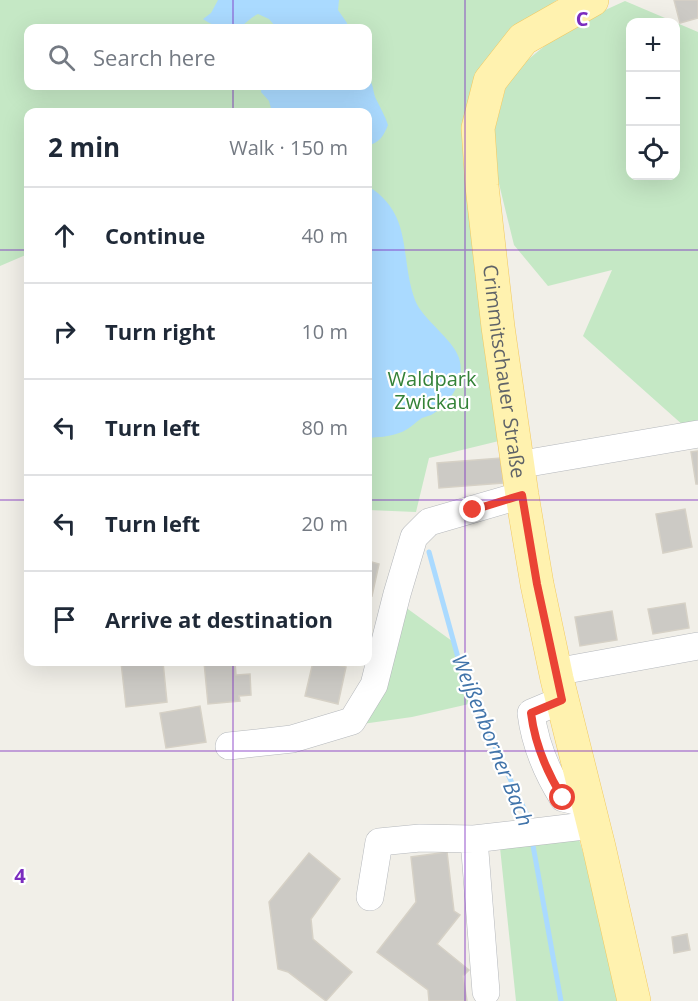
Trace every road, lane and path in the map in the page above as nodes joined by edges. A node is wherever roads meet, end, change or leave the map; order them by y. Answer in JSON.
{"nodes":[{"id":1,"x":592,"y":0,"type":"edge"},
{"id":2,"x":698,"y":434,"type":"edge"},
{"id":3,"x":520,"y":480,"type":"junction"},
{"id":4,"x":698,"y":646,"type":"edge"},
{"id":5,"x":559,"y":686,"type":"junction"},
{"id":6,"x":229,"y":746,"type":"dead end"},
{"id":7,"x":591,"y":814,"type":"junction"},
{"id":8,"x":474,"y":839,"type":"junction"},
{"id":9,"x":370,"y":897,"type":"dead end"},
{"id":10,"x":486,"y":992,"type":"dead end"},
{"id":11,"x":634,"y":1001,"type":"edge"}],
"edges":[{"from":1,"to":3,"type":"main road","name":"Crimmitschauer Straße"},
{"from":2,"to":3,"type":"lane"},
{"from":3,"to":5,"type":"main road","name":"Crimmitschauer Straße"},
{"from":3,"to":6,"type":"lane"},
{"from":4,"to":5,"type":"lane"},
{"from":5,"to":7,"type":"main road","name":"Crimmitschauer Straße"},
{"from":7,"to":8,"type":"lane"},
{"from":7,"to":11,"type":"main road","name":"Crimmitschauer Straße"},
{"from":8,"to":9,"type":"lane"},
{"from":8,"to":10,"type":"lane"}]}
